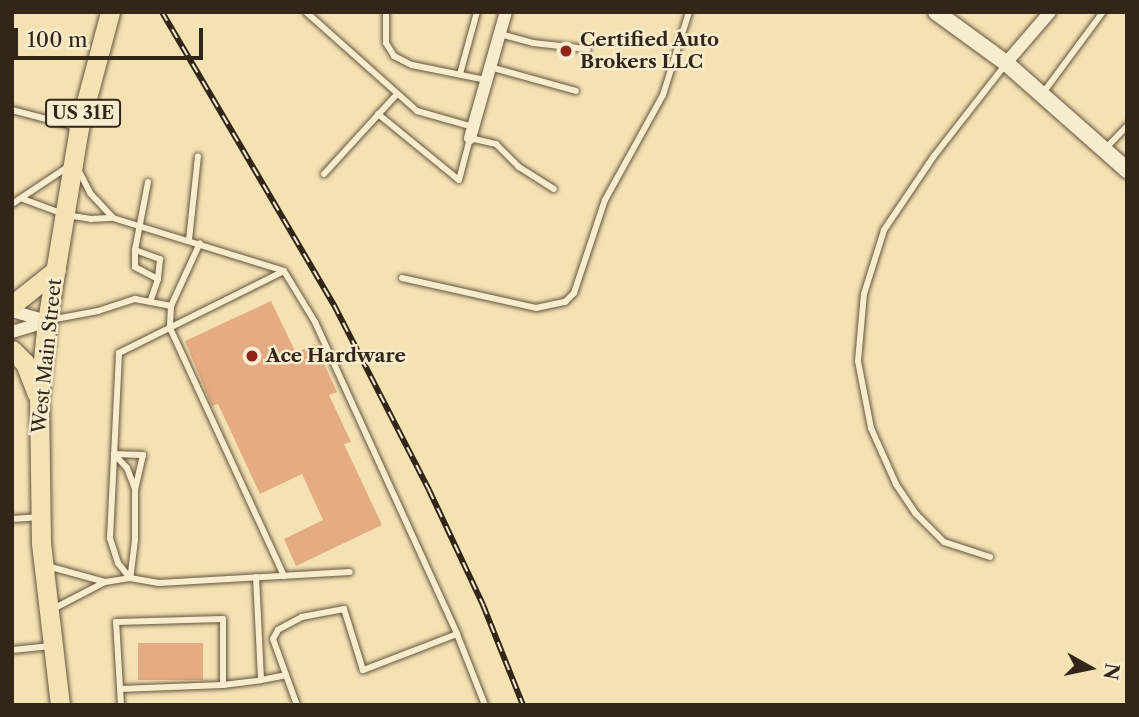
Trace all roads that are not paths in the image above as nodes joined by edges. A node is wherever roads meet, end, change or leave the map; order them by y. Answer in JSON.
{"nodes":[{"id":1,"x":110,"y":12,"type":"edge"},
{"id":2,"x":306,"y":12,"type":"edge"},
{"id":3,"x":386,"y":12,"type":"edge"},
{"id":4,"x":477,"y":12,"type":"edge"},
{"id":5,"x":506,"y":12,"type":"edge"},
{"id":6,"x":689,"y":12,"type":"edge"},
{"id":7,"x":936,"y":12,"type":"edge"},
{"id":8,"x":1050,"y":12,"type":"edge"},
{"id":9,"x":1103,"y":12,"type":"edge"},
{"id":10,"x":500,"y":34,"type":"junction"},
{"id":11,"x":588,"y":49,"type":"dead end"},
{"id":12,"x":1006,"y":63,"type":"junction"},
{"id":13,"x":488,"y":73,"type":"junction"},
{"id":14,"x":460,"y":74,"type":"junction"},
{"id":15,"x":576,"y":91,"type":"dead end"},
{"id":16,"x":397,"y":93,"type":"junction"},
{"id":17,"x":1042,"y":95,"type":"junction"},
{"id":18,"x":12,"y":110,"type":"edge"},
{"id":19,"x":378,"y":114,"type":"junction"},
{"id":20,"x":1127,"y":126,"type":"edge"},
{"id":21,"x":79,"y":128,"type":"junction"},
{"id":22,"x":471,"y":132,"type":"junction"},
{"id":23,"x":1104,"y":150,"type":"junction"},
{"id":24,"x":198,"y":156,"type":"dead end"},
{"id":25,"x":74,"y":163,"type":"junction"},
{"id":26,"x":1127,"y":170,"type":"edge"},
{"id":27,"x":324,"y":174,"type":"dead end"},
{"id":28,"x":148,"y":181,"type":"dead end"},
{"id":29,"x":554,"y":189,"type":"dead end"},
{"id":30,"x":23,"y":199,"type":"junction"},
{"id":31,"x":12,"y":204,"type":"edge"},
{"id":32,"x":66,"y":215,"type":"junction"},
{"id":33,"x":113,"y":218,"type":"junction"},
{"id":34,"x":140,"y":226,"type":"junction"},
{"id":35,"x":189,"y":240,"type":"junction"},
{"id":36,"x":200,"y":243,"type":"junction"},
{"id":37,"x":135,"y":250,"type":"junction"},
{"id":38,"x":56,"y":270,"type":"junction"},
{"id":39,"x":284,"y":271,"type":"junction"},
{"id":40,"x":402,"y":278,"type":"dead end"},
{"id":41,"x":158,"y":279,"type":"junction"},
{"id":42,"x":150,"y":302,"type":"junction"},
{"id":43,"x":12,"y":305,"type":"edge"},
{"id":44,"x":171,"y":306,"type":"junction"},
{"id":45,"x":12,"y":311,"type":"edge"},
{"id":46,"x":47,"y":321,"type":"junction"},
{"id":47,"x":170,"y":328,"type":"junction"},
{"id":48,"x":12,"y":332,"type":"edge"},
{"id":49,"x":12,"y":350,"type":"edge"},
{"id":50,"x":39,"y":398,"type":"junction"},
{"id":51,"x":114,"y":454,"type":"junction"},
{"id":52,"x":135,"y":489,"type":"junction"},
{"id":53,"x":40,"y":517,"type":"junction"},
{"id":54,"x":12,"y":519,"type":"edge"},
{"id":55,"x":990,"y":557,"type":"dead end"},
{"id":56,"x":44,"y":564,"type":"junction"},
{"id":57,"x":350,"y":572,"type":"dead end"},
{"id":58,"x":284,"y":576,"type":"junction"},
{"id":59,"x":257,"y":577,"type":"junction"},
{"id":60,"x":130,"y":578,"type":"junction"},
{"id":61,"x":105,"y":582,"type":"junction"},
{"id":62,"x":49,"y":611,"type":"junction"},
{"id":63,"x":457,"y":634,"type":"junction"},
{"id":64,"x":53,"y":645,"type":"junction"},
{"id":65,"x":12,"y":650,"type":"edge"},
{"id":66,"x":286,"y":675,"type":"junction"},
{"id":67,"x":261,"y":680,"type":"junction"},
{"id":68,"x":223,"y":685,"type":"junction"},
{"id":69,"x":120,"y":689,"type":"junction"},
{"id":70,"x":60,"y":705,"type":"edge"},
{"id":71,"x":121,"y":705,"type":"edge"},
{"id":72,"x":298,"y":705,"type":"edge"},
{"id":73,"x":485,"y":705,"type":"edge"}],
"edges":[{"from":1,"to":21,"type":"main road","name":"West Main Street","number":"US 31E"},
{"from":2,"to":16,"type":"lane"},
{"from":3,"to":14,"type":"lane"},
{"from":4,"to":14,"type":"lane"},
{"from":5,"to":10,"type":"street"},
{"from":6,"to":40,"type":"lane"},
{"from":7,"to":12,"type":"main road"},
{"from":8,"to":12,"type":"street"},
{"from":9,"to":17,"type":"lane"},
{"from":10,"to":11,"type":"lane"},
{"from":10,"to":13,"type":"street"},
{"from":12,"to":17,"type":"main road"},
{"from":12,"to":55,"type":"lane"},
{"from":13,"to":14,"type":"lane"},
{"from":13,"to":15,"type":"lane"},
{"from":13,"to":22,"type":"street"},
{"from":16,"to":19,"type":"lane"},
{"from":16,"to":22,"type":"lane"},
{"from":17,"to":23,"type":"main road"},
{"from":18,"to":21,"type":"lane"},
{"from":19,"to":22,"type":"lane"},
{"from":19,"to":27,"type":"lane"},
{"from":20,"to":23,"type":"lane"},
{"from":21,"to":25,"type":"main road","name":"West Main Street","number":"US 31E"},
{"from":22,"to":29,"type":"lane"},
{"from":23,"to":26,"type":"main road"},
{"from":24,"to":35,"type":"lane"},
{"from":25,"to":30,"type":"lane"},
{"from":25,"to":32,"type":"main road","name":"West Main Street","number":"US 31E"},
{"from":25,"to":33,"type":"lane"},
{"from":28,"to":34,"type":"lane"},
{"from":30,"to":31,"type":"lane"},
{"from":30,"to":32,"type":"lane"},
{"from":32,"to":33,"type":"lane"},
{"from":32,"to":38,"type":"main road","name":"West Main Street","number":"US 31E"},
{"from":33,"to":34,"type":"lane"},
{"from":34,"to":35,"type":"lane"},
{"from":34,"to":37,"type":"lane"},
{"from":35,"to":36,"type":"lane"},
{"from":36,"to":39,"type":"lane"},
{"from":36,"to":44,"type":"lane"},
{"from":37,"to":41,"type":"lane"},
{"from":37,"to":41,"type":"lane"},
{"from":38,"to":43,"type":"main road"},
{"from":38,"to":46,"type":"main road","name":"West Main Street","number":"US 31E"},
{"from":39,"to":47,"type":"lane"},
{"from":39,"to":63,"type":"lane"},
{"from":41,"to":42,"type":"lane"},
{"from":42,"to":44,"type":"lane"},
{"from":42,"to":46,"type":"lane"},
{"from":44,"to":47,"type":"lane"},
{"from":45,"to":46,"type":"street"},
{"from":46,"to":48,"type":"street"},
{"from":46,"to":50,"type":"main road","name":"West Main Street","number":"US 31E"},
{"from":47,"to":51,"type":"lane"},
{"from":47,"to":58,"type":"lane"},
{"from":49,"to":50,"type":"main road"},
{"from":50,"to":53,"type":"main road","name":"West Main Street","number":"US 31E"},
{"from":51,"to":52,"type":"lane"},
{"from":51,"to":52,"type":"lane"},
{"from":51,"to":60,"type":"lane"},
{"from":52,"to":60,"type":"lane"},
{"from":53,"to":54,"type":"lane"},
{"from":53,"to":56,"type":"main road","name":"West Main Street","number":"US 31E"},
{"from":56,"to":61,"type":"lane"},
{"from":56,"to":62,"type":"main road","name":"West Main Street","number":"US 31E"},
{"from":57,"to":58,"type":"lane"},
{"from":58,"to":59,"type":"lane"},
{"from":59,"to":60,"type":"lane"},
{"from":59,"to":67,"type":"lane"},
{"from":60,"to":61,"type":"lane"},
{"from":61,"to":62,"type":"lane"},
{"from":62,"to":64,"type":"main road","name":"West Main Street","number":"US 31E"},
{"from":63,"to":66,"type":"lane"},
{"from":63,"to":73,"type":"lane"},
{"from":64,"to":65,"type":"lane"},
{"from":64,"to":70,"type":"main road","name":"West Main Street","number":"US 31E"},
{"from":66,"to":67,"type":"lane"},
{"from":66,"to":72,"type":"lane"},
{"from":67,"to":68,"type":"lane"},
{"from":68,"to":69,"type":"lane"},
{"from":68,"to":69,"type":"lane"},
{"from":69,"to":71,"type":"lane"}]}
